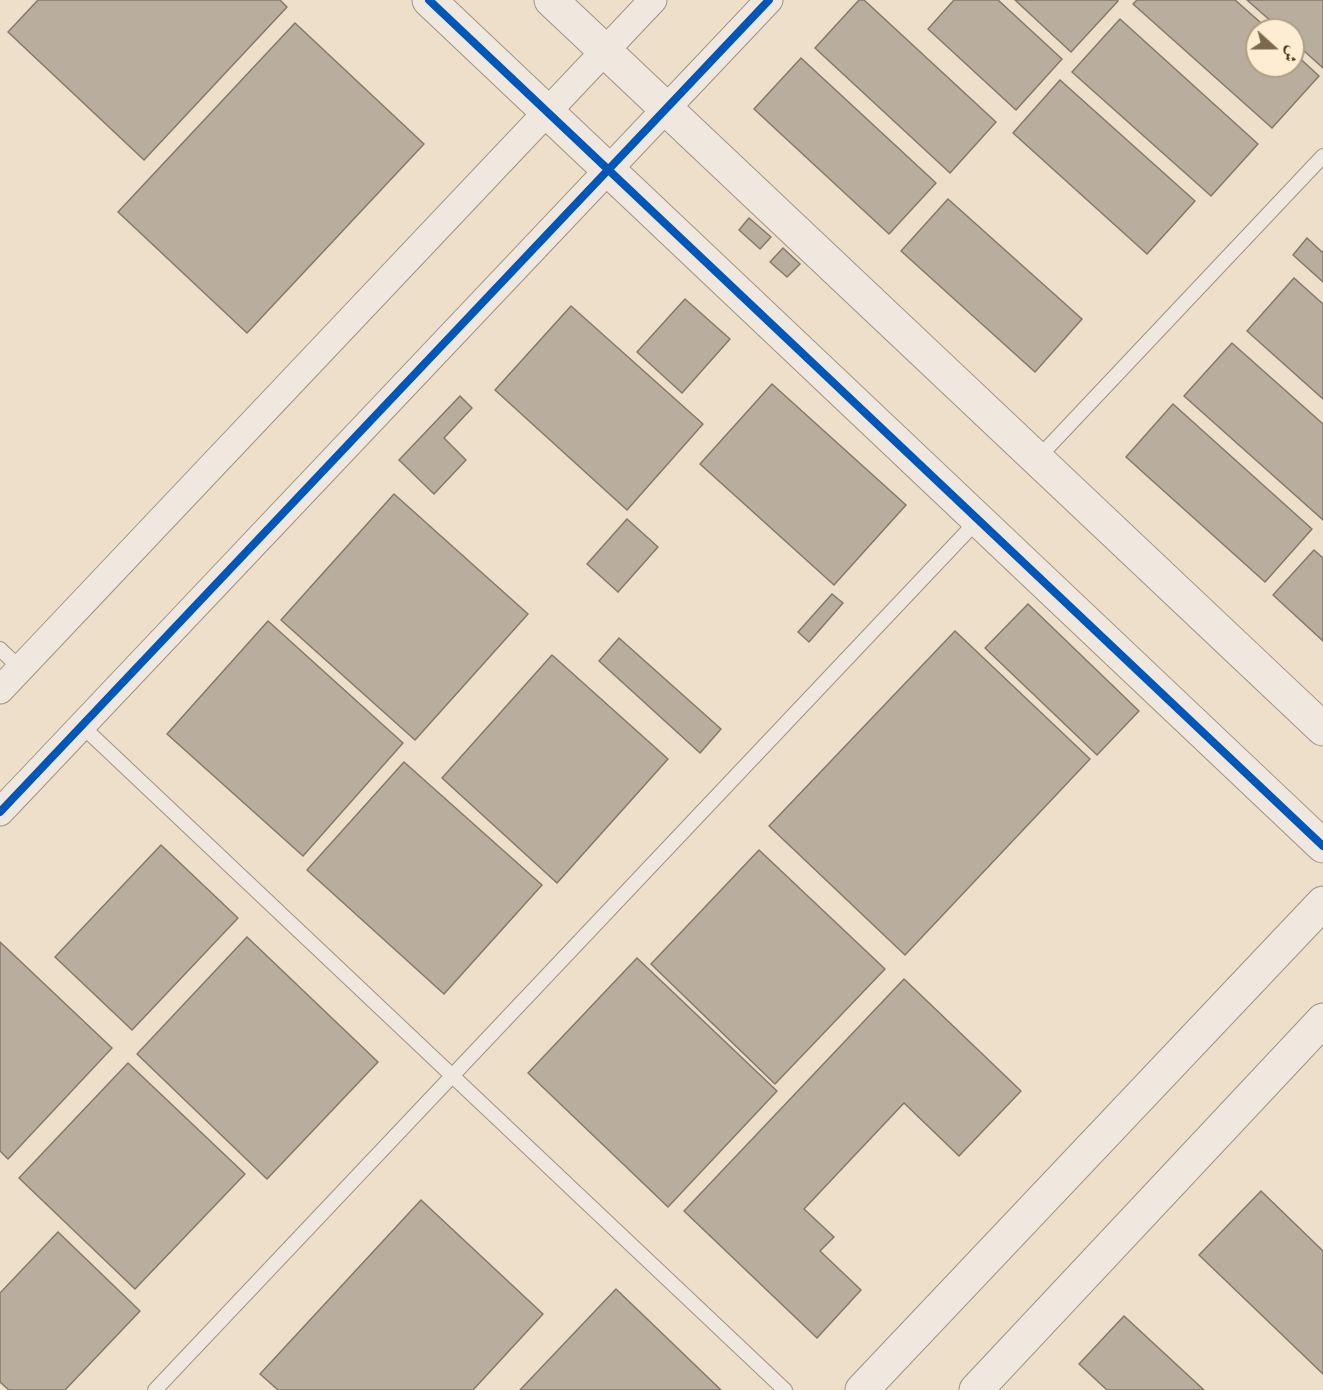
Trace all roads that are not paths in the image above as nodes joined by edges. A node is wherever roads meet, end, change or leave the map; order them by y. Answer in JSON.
{"nodes":[{"id":1,"x":429,"y":0,"type":"edge"},
{"id":2,"x":551,"y":0,"type":"edge"},
{"id":3,"x":653,"y":0,"type":"edge"},
{"id":4,"x":770,"y":0,"type":"edge"},
{"id":5,"x":605,"y":51,"type":"junction"},
{"id":6,"x":666,"y":109,"type":"junction"},
{"id":7,"x":547,"y":112,"type":"junction"},
{"id":8,"x":1323,"y":156,"type":"edge"},
{"id":9,"x":609,"y":170,"type":"junction"},
{"id":10,"x":1036,"y":459,"type":"junction"},
{"id":11,"x":978,"y":520,"type":"junction"},
{"id":12,"x":0,"y":650,"type":"edge"},
{"id":13,"x":20,"y":668,"type":"junction"},
{"id":14,"x":0,"y":690,"type":"edge"},
{"id":15,"x":82,"y":726,"type":"junction"},
{"id":16,"x":1323,"y":729,"type":"edge"},
{"id":17,"x":0,"y":813,"type":"edge"},
{"id":18,"x":1323,"y":846,"type":"edge"},
{"id":19,"x":1323,"y":903,"type":"edge"},
{"id":20,"x":1323,"y":1020,"type":"edge"},
{"id":21,"x":453,"y":1076,"type":"junction"},
{"id":22,"x":155,"y":1390,"type":"edge"},
{"id":23,"x":785,"y":1390,"type":"edge"},
{"id":24,"x":862,"y":1390,"type":"edge"},
{"id":25,"x":976,"y":1390,"type":"edge"}],
"edges":[{"from":1,"to":7,"type":"street"},
{"from":2,"to":5,"type":"street"},
{"from":3,"to":5,"type":"street"},
{"from":4,"to":6,"type":"street"},
{"from":5,"to":6,"type":"street"},
{"from":5,"to":7,"type":"street"},
{"from":6,"to":9,"type":"street"},
{"from":6,"to":10,"type":"street"},
{"from":7,"to":9,"type":"street"},
{"from":7,"to":13,"type":"street"},
{"from":8,"to":10,"type":"lane"},
{"from":9,"to":11,"type":"street"},
{"from":9,"to":15,"type":"street"},
{"from":10,"to":16,"type":"street"},
{"from":11,"to":18,"type":"street"},
{"from":11,"to":21,"type":"lane"},
{"from":12,"to":13,"type":"lane"},
{"from":13,"to":14,"type":"street"},
{"from":15,"to":17,"type":"street"},
{"from":15,"to":21,"type":"lane"},
{"from":19,"to":24,"type":"street"},
{"from":20,"to":25,"type":"street"},
{"from":21,"to":22,"type":"lane"},
{"from":21,"to":23,"type":"lane"}]}
